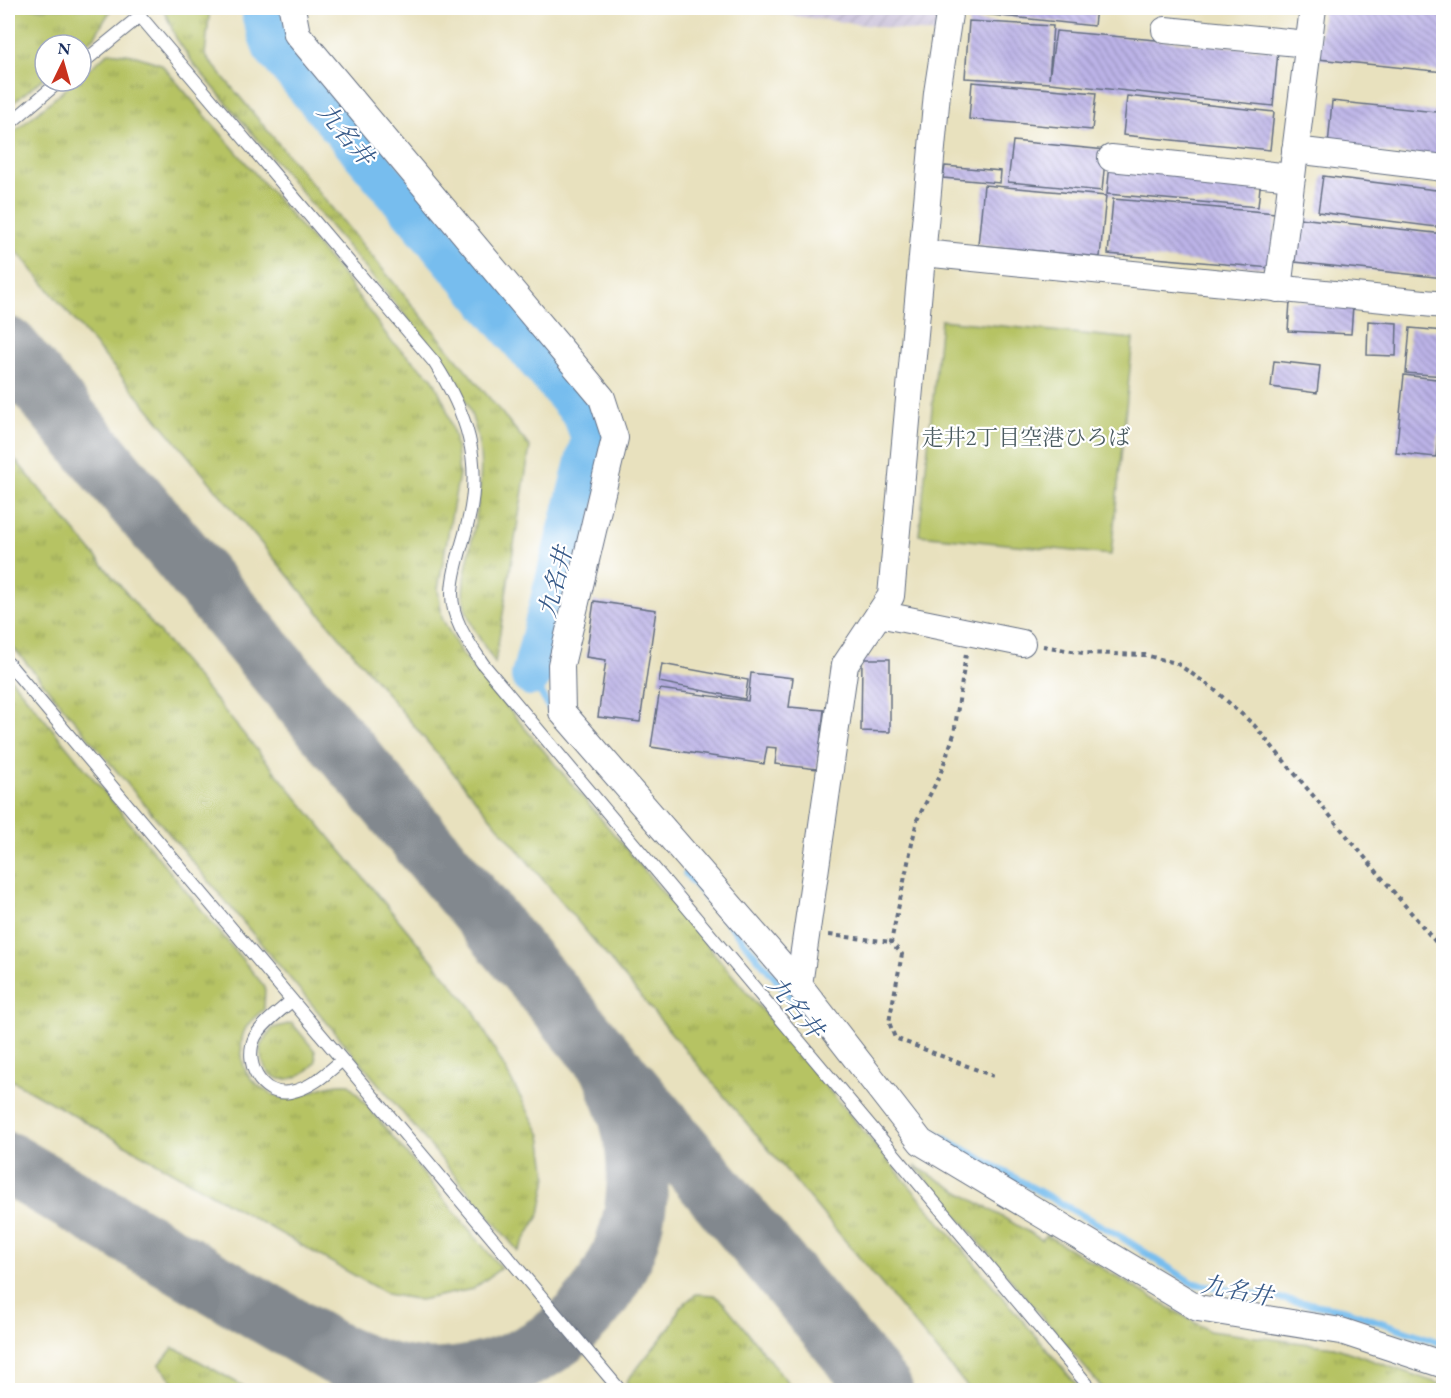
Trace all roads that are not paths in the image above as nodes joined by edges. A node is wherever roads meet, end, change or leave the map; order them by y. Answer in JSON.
{"nodes":[{"id":1,"x":292,"y":8,"type":"edge"},
{"id":2,"x":950,"y":8,"type":"edge"},
{"id":3,"x":1313,"y":8,"type":"edge"},
{"id":4,"x":141,"y":12,"type":"edge"},
{"id":5,"x":1165,"y":30,"type":"dead end"},
{"id":6,"x":1308,"y":44,"type":"junction"},
{"id":7,"x":93,"y":54,"type":"edge"},
{"id":8,"x":45,"y":93,"type":"edge"},
{"id":9,"x":8,"y":124,"type":"edge"},
{"id":10,"x":1295,"y":150,"type":"junction"},
{"id":11,"x":1111,"y":158,"type":"dead end"},
{"id":12,"x":1443,"y":168,"type":"edge"},
{"id":13,"x":1292,"y":177,"type":"junction"},
{"id":14,"x":923,"y":253,"type":"junction"},
{"id":15,"x":1278,"y":289,"type":"junction"},
{"id":16,"x":1443,"y":305,"type":"edge"},
{"id":17,"x":879,"y":614,"type":"junction"},
{"id":18,"x":1022,"y":643,"type":"road end"},
{"id":19,"x":8,"y":663,"type":"edge"},
{"id":20,"x":799,"y":985,"type":"junction"},
{"id":21,"x":291,"y":1001,"type":"junction"},
{"id":22,"x":341,"y":1061,"type":"junction"},
{"id":23,"x":1443,"y":1365,"type":"edge"},
{"id":24,"x":620,"y":1390,"type":"edge"},
{"id":25,"x":1092,"y":1390,"type":"edge"}],
"edges":[{"from":1,"to":20,"type":"street"},
{"from":2,"to":14,"type":"street"},
{"from":3,"to":6,"type":"street"},
{"from":4,"to":7,"type":"lane"},
{"from":4,"to":25,"type":"lane"},
{"from":5,"to":6,"type":"street"},
{"from":6,"to":10,"type":"street"},
{"from":8,"to":9,"type":"lane"},
{"from":10,"to":12,"type":"street"},
{"from":10,"to":13,"type":"street"},
{"from":11,"to":13,"type":"street"},
{"from":13,"to":15,"type":"street"},
{"from":14,"to":15,"type":"street"},
{"from":14,"to":17,"type":"street"},
{"from":15,"to":16,"type":"street"},
{"from":17,"to":18,"type":"street"},
{"from":17,"to":20,"type":"street"},
{"from":19,"to":21,"type":"lane"},
{"from":20,"to":23,"type":"street"},
{"from":21,"to":22,"type":"lane"},
{"from":21,"to":22,"type":"lane"},
{"from":22,"to":24,"type":"lane"}]}
